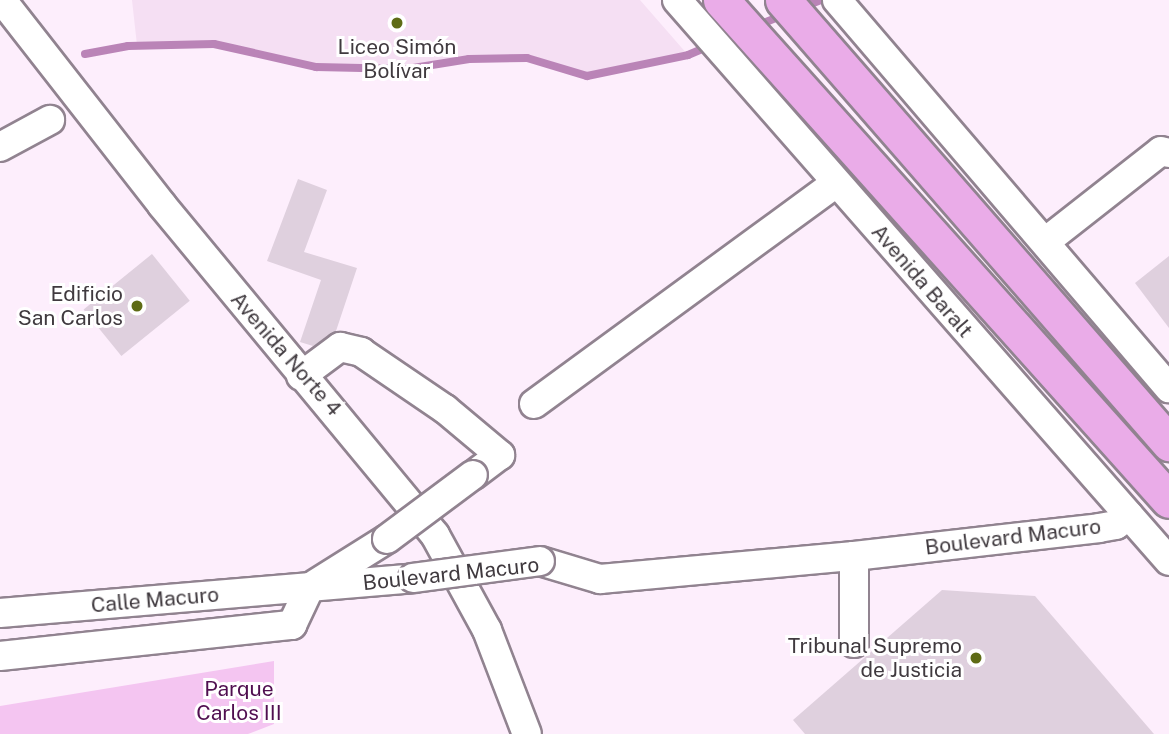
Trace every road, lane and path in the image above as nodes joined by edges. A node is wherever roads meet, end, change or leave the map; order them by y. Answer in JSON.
{"nodes":[{"id":1,"x":2,"y":0,"type":"edge"},
{"id":2,"x":677,"y":0,"type":"edge"},
{"id":3,"x":721,"y":0,"type":"edge"},
{"id":4,"x":783,"y":0,"type":"edge"},
{"id":5,"x":836,"y":0,"type":"edge"},
{"id":6,"x":50,"y":120,"type":"dead end"},
{"id":7,"x":0,"y":147,"type":"edge"},
{"id":8,"x":1169,"y":153,"type":"edge"},
{"id":9,"x":836,"y":183,"type":"junction"},
{"id":10,"x":1045,"y":242,"type":"junction"},
{"id":11,"x":301,"y":376,"type":"junction"},
{"id":12,"x":1169,"y":388,"type":"edge"},
{"id":13,"x":534,"y":404,"type":"dead end"},
{"id":14,"x":1169,"y":443,"type":"edge"},
{"id":15,"x":1169,"y":500,"type":"edge"},
{"id":16,"x":1129,"y":515,"type":"junction"},
{"id":17,"x":854,"y":556,"type":"junction"},
{"id":18,"x":1169,"y":561,"type":"edge"},
{"id":19,"x":310,"y":587,"type":"junction"},
{"id":20,"x":0,"y":613,"type":"edge"},
{"id":21,"x":854,"y":643,"type":"dead end"},
{"id":22,"x":0,"y":656,"type":"edge"},
{"id":23,"x":527,"y":734,"type":"edge"}],
"edges":[{"from":1,"to":11,"type":"street","name":"Avenida Norte 4"},
{"from":2,"to":9,"type":"street","name":"Avenida Baralt"},
{"from":3,"to":15,"type":"main road","name":"Avenida Baralt"},
{"from":4,"to":14,"type":"main road"},
{"from":5,"to":10,"type":"street"},
{"from":6,"to":7,"type":"street"},
{"from":8,"to":10,"type":"street"},
{"from":9,"to":13,"type":"street"},
{"from":9,"to":16,"type":"street","name":"Avenida Baralt"},
{"from":10,"to":12,"type":"street"},
{"from":11,"to":19,"type":"street","bridge":true},
{"from":11,"to":23,"type":"street","name":"Avenida Norte 4"},
{"from":16,"to":17,"type":"street","name":"Boulevard Macuro"},
{"from":16,"to":18,"type":"street","name":"Avenida Baralt"},
{"from":17,"to":19,"type":"street","name":"Boulevard Macuro","bridge":true},
{"from":17,"to":21,"type":"street"},
{"from":19,"to":20,"type":"street","name":"Calle Macuro"},
{"from":19,"to":22,"type":"street"}]}
